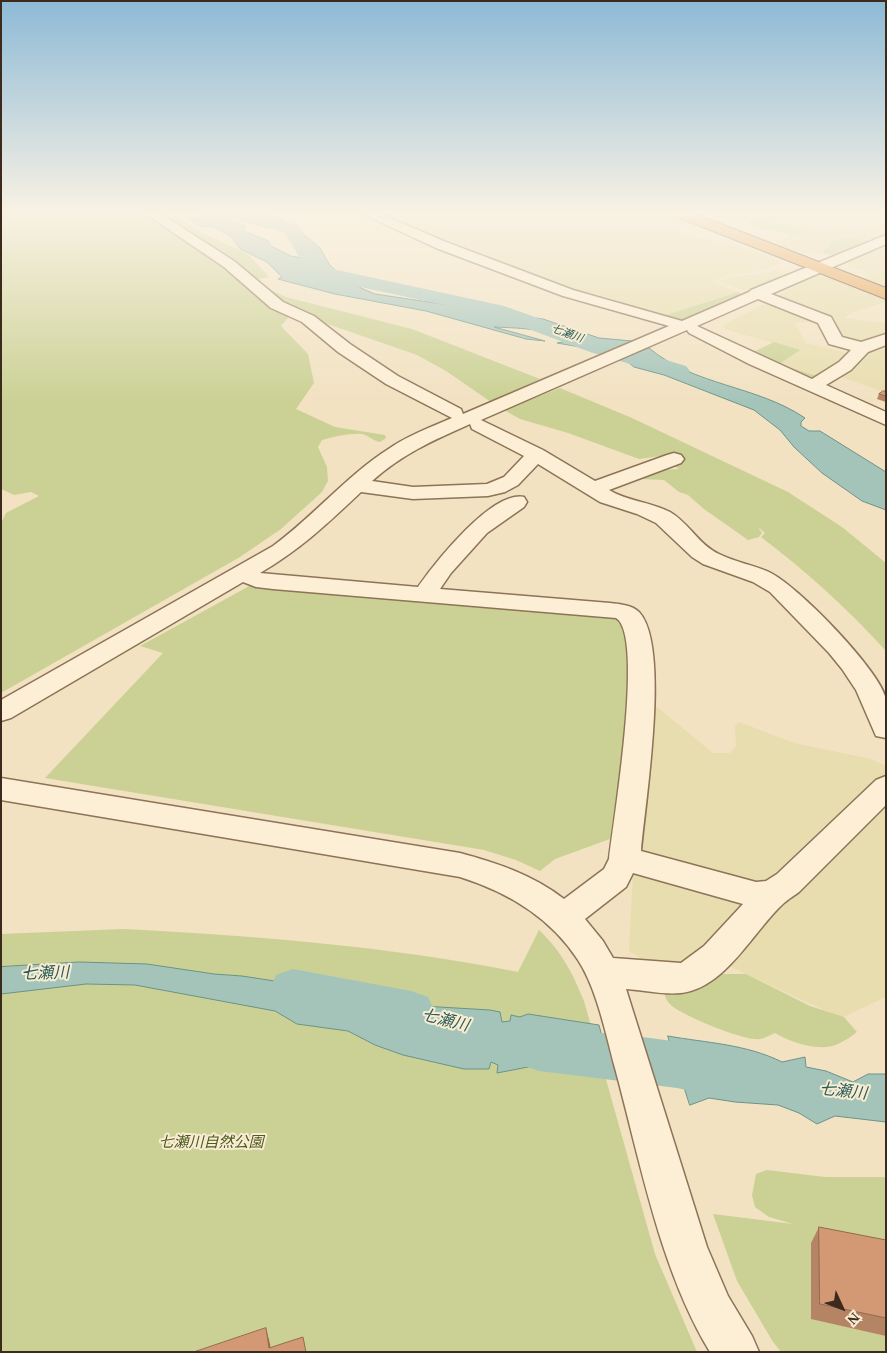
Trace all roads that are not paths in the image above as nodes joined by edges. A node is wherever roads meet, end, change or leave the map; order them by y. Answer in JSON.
{"nodes":[{"id":1,"x":242,"y":275,"type":"edge"},
{"id":2,"x":521,"y":275,"type":"edge"},
{"id":3,"x":800,"y":275,"type":"edge"},
{"id":4,"x":840,"y":275,"type":"edge"},
{"id":5,"x":756,"y":293,"type":"junction"},
{"id":6,"x":886,"y":294,"type":"edge"},
{"id":7,"x":669,"y":329,"type":"junction"},
{"id":8,"x":695,"y":330,"type":"dead end"},
{"id":9,"x":886,"y":339,"type":"edge"},
{"id":10,"x":862,"y":348,"type":"junction"},
{"id":11,"x":813,"y":386,"type":"junction"},
{"id":12,"x":454,"y":413,"type":"dead end"},
{"id":13,"x":886,"y":418,"type":"edge"},
{"id":14,"x":479,"y":425,"type":"dead end"},
{"id":15,"x":536,"y":454,"type":"junction"},
{"id":16,"x":674,"y":459,"type":"dead end"},
{"id":17,"x":355,"y":485,"type":"junction"},
{"id":18,"x":592,"y":488,"type":"junction"},
{"id":19,"x":516,"y":502,"type":"dead end"},
{"id":20,"x":244,"y":573,"type":"junction"},
{"id":21,"x":425,"y":594,"type":"junction"},
{"id":22,"x":1,"y":712,"type":"edge"},
{"id":23,"x":886,"y":729,"type":"edge"},
{"id":24,"x":886,"y":787,"type":"edge"},
{"id":25,"x":1,"y":789,"type":"edge"},
{"id":26,"x":625,"y":859,"type":"junction"},
{"id":27,"x":772,"y":894,"type":"junction"},
{"id":28,"x":563,"y":918,"type":"junction"},
{"id":29,"x":603,"y":972,"type":"junction"},
{"id":30,"x":736,"y":1352,"type":"edge"}],
"edges":[{"from":1,"to":12,"type":"street"},
{"from":2,"to":7,"type":"street"},
{"from":3,"to":5,"type":"street"},
{"from":4,"to":6,"type":"highway"},
{"from":5,"to":7,"type":"street"},
{"from":5,"to":10,"type":"street"},
{"from":7,"to":17,"type":"street"},
{"from":8,"to":11,"type":"street"},
{"from":9,"to":10,"type":"street"},
{"from":10,"to":11,"type":"street"},
{"from":11,"to":13,"type":"street"},
{"from":14,"to":15,"type":"street"},
{"from":15,"to":17,"type":"street"},
{"from":15,"to":18,"type":"street"},
{"from":16,"to":18,"type":"street"},
{"from":17,"to":20,"type":"street"},
{"from":18,"to":23,"type":"street"},
{"from":19,"to":21,"type":"street"},
{"from":20,"to":21,"type":"street"},
{"from":20,"to":22,"type":"street"},
{"from":21,"to":26,"type":"street"},
{"from":24,"to":27,"type":"street"},
{"from":25,"to":28,"type":"street"},
{"from":26,"to":27,"type":"street"},
{"from":26,"to":28,"type":"street"},
{"from":27,"to":29,"type":"street"},
{"from":28,"to":29,"type":"street"},
{"from":29,"to":30,"type":"street"}]}
